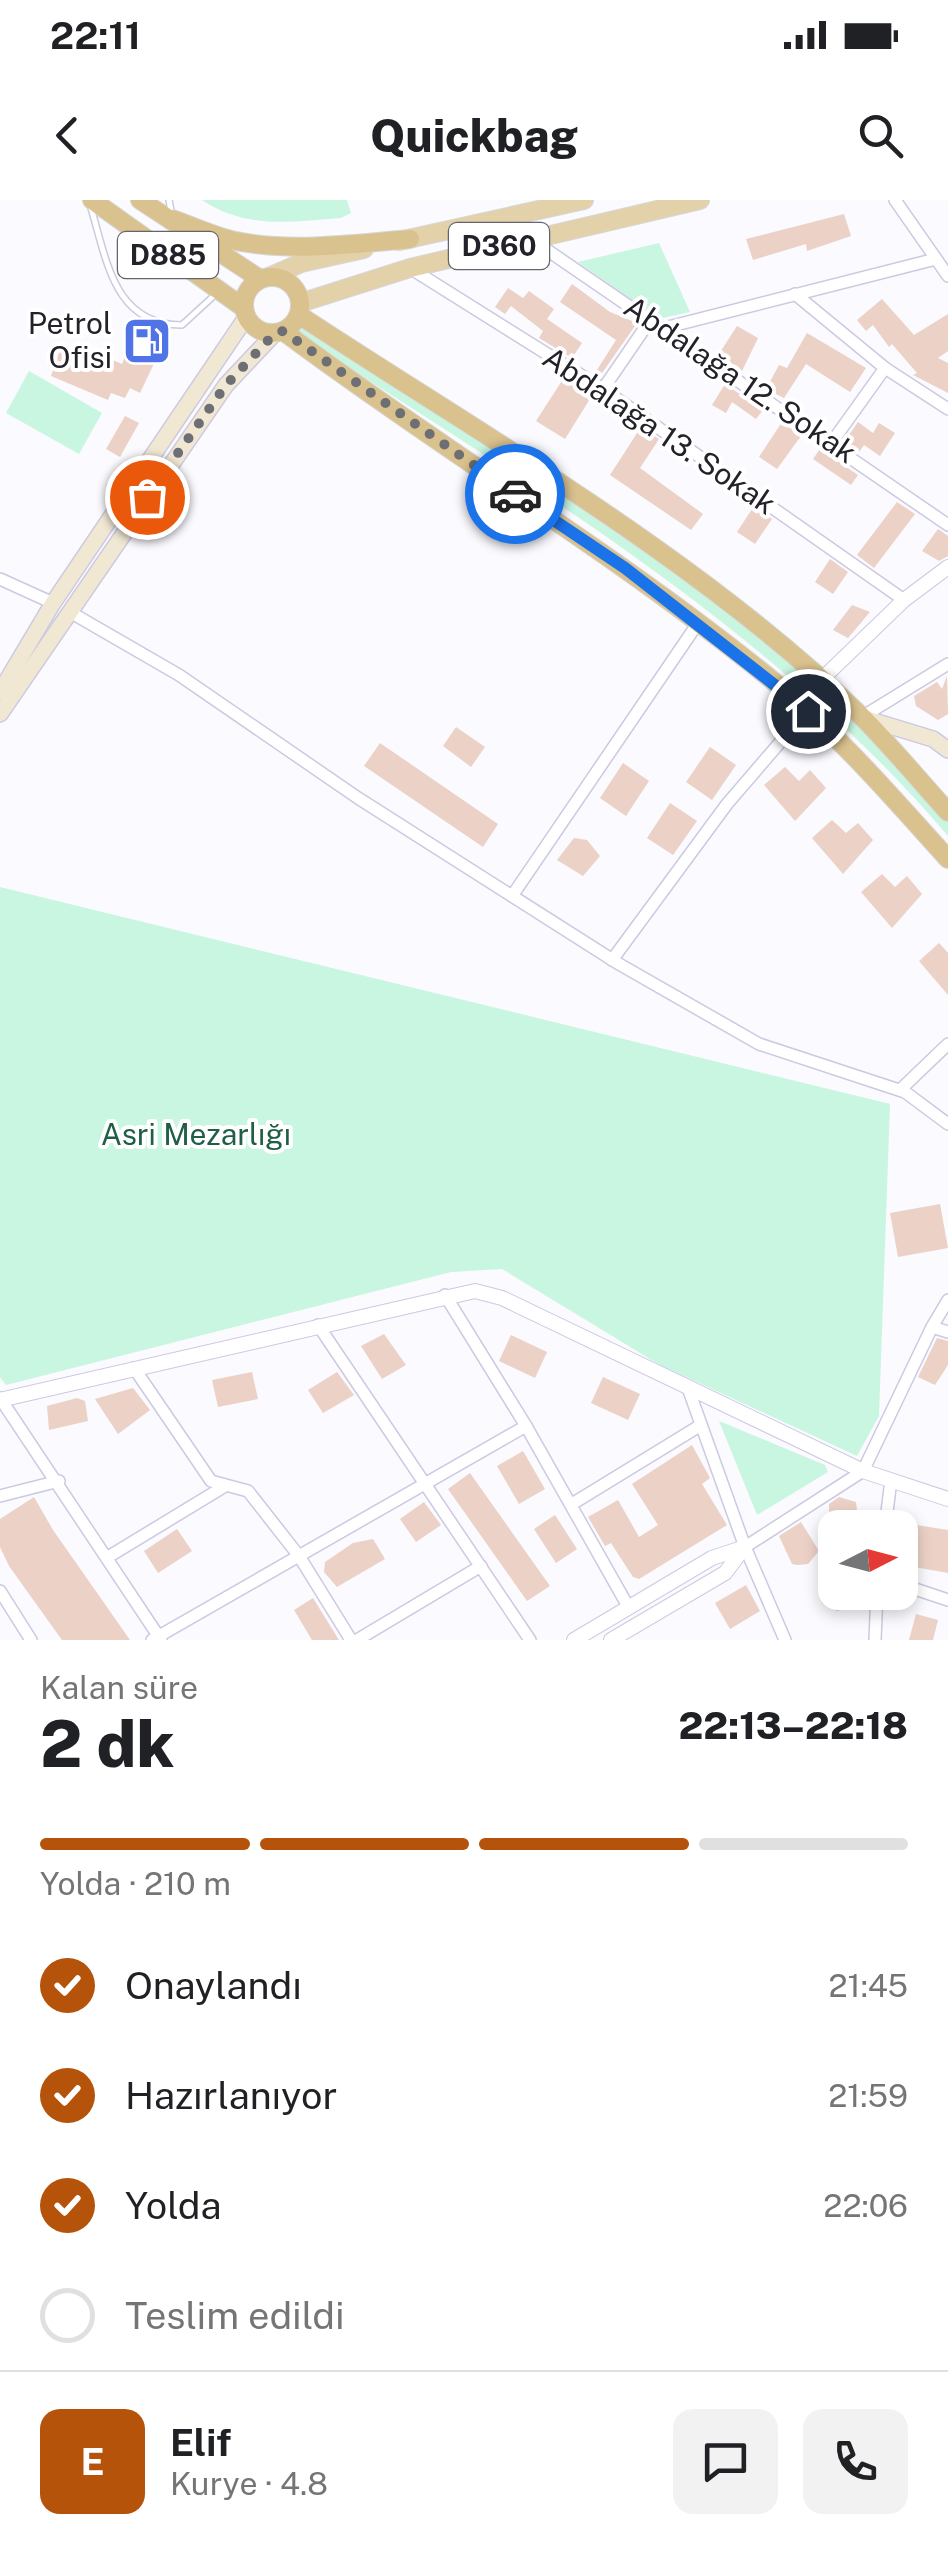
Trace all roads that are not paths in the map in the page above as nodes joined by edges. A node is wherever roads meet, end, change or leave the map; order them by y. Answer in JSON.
{"nodes":[{"id":1,"x":90,"y":200,"type":"edge"},
{"id":2,"x":140,"y":200,"type":"edge"},
{"id":3,"x":169,"y":200,"type":"edge"},
{"id":4,"x":584,"y":200,"type":"edge"},
{"id":5,"x":700,"y":200,"type":"edge"},
{"id":6,"x":895,"y":200,"type":"edge"},
{"id":7,"x":172,"y":219,"type":"junction"},
{"id":8,"x":410,"y":238,"type":"junction"},
{"id":9,"x":530,"y":238,"type":"junction"},
{"id":10,"x":936,"y":259,"type":"junction"},
{"id":11,"x":410,"y":268,"type":"junction"},
{"id":12,"x":948,"y":276,"type":"edge"},
{"id":13,"x":264,"y":278,"type":"junction"},
{"id":14,"x":218,"y":291,"type":"junction"},
{"id":15,"x":796,"y":294,"type":"junction"},
{"id":16,"x":299,"y":309,"type":"junction"},
{"id":17,"x":245,"y":312,"type":"junction"},
{"id":18,"x":651,"y":319,"type":"junction"},
{"id":19,"x":664,"y":328,"type":"junction"},
{"id":20,"x":279,"y":332,"type":"junction"},
{"id":21,"x":885,"y":368,"type":"junction"},
{"id":22,"x":604,"y":389,"type":"junction"},
{"id":23,"x":946,"y":405,"type":"edge"},
{"id":24,"x":832,"y":442,"type":"junction"},
{"id":25,"x":948,"y":506,"type":"edge"},
{"id":26,"x":943,"y":522,"type":"edge"},
{"id":27,"x":948,"y":567,"type":"edge"},
{"id":28,"x":0,"y":579,"type":"edge"},
{"id":29,"x":904,"y":600,"type":"junction"},
{"id":30,"x":53,"y":603,"type":"junction"},
{"id":31,"x":70,"y":612,"type":"junction"},
{"id":32,"x":698,"y":623,"type":"junction"},
{"id":33,"x":948,"y":664,"type":"edge"},
{"id":34,"x":821,"y":680,"type":"junction"},
{"id":35,"x":0,"y":692,"type":"edge"},
{"id":36,"x":808,"y":711,"type":"junction"},
{"id":37,"x":0,"y":714,"type":"edge"},
{"id":38,"x":862,"y":717,"type":"junction"},
{"id":39,"x":948,"y":750,"type":"edge"},
{"id":40,"x":948,"y":812,"type":"edge"},
{"id":41,"x":948,"y":859,"type":"edge"},
{"id":42,"x":512,"y":896,"type":"junction"},
{"id":43,"x":612,"y":960,"type":"junction"},
{"id":44,"x":948,"y":1044,"type":"edge"},
{"id":45,"x":900,"y":1090,"type":"junction"},
{"id":46,"x":948,"y":1124,"type":"edge"},
{"id":47,"x":445,"y":1295,"type":"junction"},
{"id":48,"x":948,"y":1300,"type":"edge"},
{"id":49,"x":318,"y":1325,"type":"junction"},
{"id":50,"x":932,"y":1327,"type":"junction"},
{"id":51,"x":948,"y":1332,"type":"edge"},
{"id":52,"x":134,"y":1368,"type":"junction"},
{"id":53,"x":688,"y":1388,"type":"junction"},
{"id":54,"x":1,"y":1399,"type":"edge"},
{"id":55,"x":701,"y":1425,"type":"junction"},
{"id":56,"x":526,"y":1426,"type":"junction"},
{"id":57,"x":863,"y":1471,"type":"junction"},
{"id":58,"x":891,"y":1480,"type":"junction"},
{"id":59,"x":59,"y":1481,"type":"junction"},
{"id":60,"x":425,"y":1484,"type":"junction"},
{"id":61,"x":224,"y":1486,"type":"junction"},
{"id":62,"x":0,"y":1496,"type":"edge"},
{"id":63,"x":948,"y":1499,"type":"edge"},
{"id":64,"x":572,"y":1504,"type":"junction"},
{"id":65,"x":887,"y":1510,"type":"edge"},
{"id":66,"x":745,"y":1547,"type":"junction"},
{"id":67,"x":299,"y":1556,"type":"junction"},
{"id":68,"x":108,"y":1558,"type":"junction"},
{"id":69,"x":481,"y":1566,"type":"junction"},
{"id":70,"x":918,"y":1590,"type":"edge"},
{"id":71,"x":0,"y":1591,"type":"edge"},
{"id":72,"x":948,"y":1600,"type":"edge"},
{"id":73,"x":629,"y":1608,"type":"junction"},
{"id":74,"x":877,"y":1610,"type":"edge"},
{"id":75,"x":157,"y":1639,"type":"edge"},
{"id":76,"x":31,"y":1640,"type":"edge"},
{"id":77,"x":354,"y":1640,"type":"edge"},
{"id":78,"x":530,"y":1640,"type":"edge"},
{"id":79,"x":574,"y":1640,"type":"edge"},
{"id":80,"x":611,"y":1640,"type":"edge"},
{"id":81,"x":785,"y":1640,"type":"edge"},
{"id":82,"x":875,"y":1640,"type":"edge"}],
"edges":[{"from":1,"to":14,"type":"highway","number":"D885"},
{"from":1,"to":14,"type":"lane"},
{"from":2,"to":7,"type":"highway"},
{"from":3,"to":7,"type":"lane"},
{"from":4,"to":8,"type":"main road","number":"D360"},
{"from":5,"to":9,"type":"main road","number":"D360"},
{"from":6,"to":10,"type":"street"},
{"from":7,"to":8,"type":"highway"},
{"from":7,"to":13,"type":"highway"},
{"from":8,"to":13,"type":"main road","number":"D360"},
{"from":9,"to":11,"type":"main road","number":"D360"},
{"from":9,"to":18,"type":"street","name":"Abdalağa 12. Sokak"},
{"from":10,"to":12,"type":"street"},
{"from":10,"to":15,"type":"street"},
{"from":11,"to":16,"type":"main road","number":"D360"},
{"from":11,"to":22,"type":"street","name":"Abdalağa 13. Sokak"},
{"from":13,"to":16,"type":"highway"},
{"from":13,"to":17,"type":"highway"},
{"from":14,"to":17,"type":"highway","number":"D885"},
{"from":15,"to":19,"type":"street"},
{"from":15,"to":21,"type":"street"},
{"from":16,"to":20,"type":"highway"},
{"from":16,"to":34,"type":"highway"},
{"from":17,"to":20,"type":"highway"},
{"from":17,"to":30,"type":"main road"},
{"from":18,"to":19,"type":"street","name":"Abdalağa 12. Sokak"},
{"from":18,"to":22,"type":"street"},
{"from":19,"to":24,"type":"street","name":"Abdalağa 12. Sokak"},
{"from":20,"to":31,"type":"main road"},
{"from":20,"to":32,"type":"highway"},
{"from":21,"to":23,"type":"street"},
{"from":21,"to":24,"type":"street"},
{"from":22,"to":29,"type":"street","name":"Abdalağa 13. Sokak"},
{"from":24,"to":26,"type":"street","name":"Abdalağa 12. Sokak"},
{"from":25,"to":26,"type":"street"},
{"from":27,"to":29,"type":"street"},
{"from":28,"to":30,"type":"street"},
{"from":29,"to":34,"type":"street"},
{"from":30,"to":35,"type":"main road"},
{"from":31,"to":37,"type":"main road"},
{"from":31,"to":42,"type":"street"},
{"from":32,"to":36,"type":"highway"},
{"from":32,"to":42,"type":"street"},
{"from":33,"to":38,"type":"street"},
{"from":34,"to":38,"type":"highway"},
{"from":36,"to":41,"type":"highway"},
{"from":36,"to":43,"type":"street"},
{"from":38,"to":39,"type":"main road"},
{"from":38,"to":40,"type":"highway"},
{"from":42,"to":43,"type":"street"},
{"from":43,"to":45,"type":"street"},
{"from":44,"to":45,"type":"street"},
{"from":45,"to":46,"type":"street"},
{"from":47,"to":49,"type":"street"},
{"from":47,"to":53,"type":"street"},
{"from":47,"to":56,"type":"street"},
{"from":48,"to":50,"type":"street"},
{"from":49,"to":52,"type":"street"},
{"from":49,"to":60,"type":"street"},
{"from":50,"to":51,"type":"street"},
{"from":50,"to":57,"type":"street"},
{"from":52,"to":54,"type":"street"},
{"from":52,"to":61,"type":"street"},
{"from":53,"to":55,"type":"street"},
{"from":53,"to":57,"type":"street"},
{"from":54,"to":59,"type":"street"},
{"from":55,"to":64,"type":"street"},
{"from":55,"to":66,"type":"street"},
{"from":56,"to":60,"type":"street"},
{"from":56,"to":64,"type":"street"},
{"from":57,"to":58,"type":"street"},
{"from":57,"to":66,"type":"street"},
{"from":58,"to":63,"type":"street"},
{"from":58,"to":65,"type":"street"},
{"from":59,"to":62,"type":"street"},
{"from":59,"to":68,"type":"street"},
{"from":60,"to":67,"type":"street"},
{"from":60,"to":69,"type":"street"},
{"from":61,"to":67,"type":"street"},
{"from":61,"to":68,"type":"street"},
{"from":64,"to":73,"type":"street"},
{"from":66,"to":73,"type":"street"},
{"from":66,"to":80,"type":"street"},
{"from":66,"to":81,"type":"street"},
{"from":67,"to":75,"type":"street"},
{"from":67,"to":77,"type":"street"},
{"from":68,"to":75,"type":"street"},
{"from":69,"to":77,"type":"street"},
{"from":69,"to":78,"type":"street"},
{"from":70,"to":72,"type":"street"},
{"from":71,"to":76,"type":"street"},
{"from":73,"to":79,"type":"street"},
{"from":74,"to":82,"type":"street"}]}
